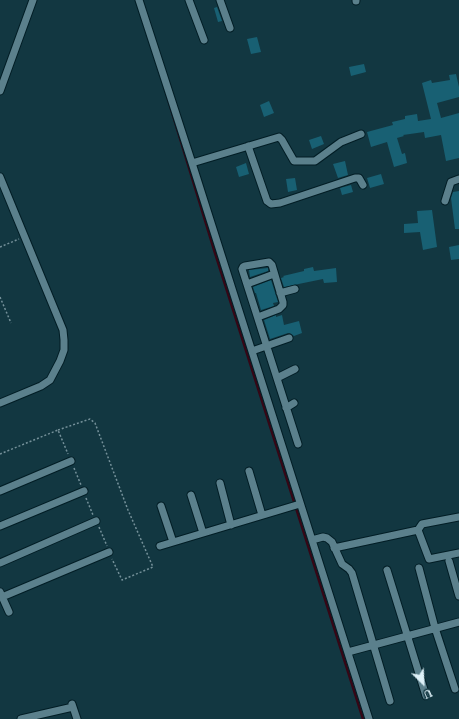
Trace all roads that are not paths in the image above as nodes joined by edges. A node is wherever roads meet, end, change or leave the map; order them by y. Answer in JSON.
{"nodes":[{"id":1,"x":34,"y":0,"type":"edge"},
{"id":2,"x":139,"y":0,"type":"edge"},
{"id":3,"x":189,"y":0,"type":"edge"},
{"id":4,"x":220,"y":0,"type":"edge"},
{"id":5,"x":230,"y":28,"type":"dead end"},
{"id":6,"x":204,"y":40,"type":"dead end"},
{"id":7,"x":0,"y":91,"type":"edge"},
{"id":8,"x":361,"y":134,"type":"dead end"},
{"id":9,"x":248,"y":146,"type":"junction"},
{"id":10,"x":192,"y":163,"type":"junction"},
{"id":11,"x":0,"y":177,"type":"edge"},
{"id":12,"x":459,"y":179,"type":"edge"},
{"id":13,"x":363,"y":185,"type":"dead end"},
{"id":14,"x":445,"y":201,"type":"dead end"},
{"id":15,"x":274,"y":274,"type":"junction"},
{"id":16,"x":248,"y":284,"type":"junction"},
{"id":17,"x":295,"y":289,"type":"dead end"},
{"id":18,"x":280,"y":293,"type":"junction"},
{"id":19,"x":258,"y":317,"type":"junction"},
{"id":20,"x":289,"y":338,"type":"dead end"},
{"id":21,"x":267,"y":346,"type":"junction"},
{"id":22,"x":252,"y":351,"type":"junction"},
{"id":23,"x":295,"y":369,"type":"dead end"},
{"id":24,"x":278,"y":378,"type":"junction"},
{"id":25,"x":0,"y":403,"type":"edge"},
{"id":26,"x":294,"y":403,"type":"dead end"},
{"id":27,"x":286,"y":408,"type":"junction"},
{"id":28,"x":298,"y":444,"type":"dead end"},
{"id":29,"x":71,"y":461,"type":"dead end"},
{"id":30,"x":249,"y":471,"type":"dead end"},
{"id":31,"x":220,"y":483,"type":"dead end"},
{"id":32,"x":0,"y":491,"type":"edge"},
{"id":33,"x":84,"y":491,"type":"dead end"},
{"id":34,"x":191,"y":495,"type":"dead end"},
{"id":35,"x":297,"y":505,"type":"junction"},
{"id":36,"x":161,"y":506,"type":"dead end"},
{"id":37,"x":262,"y":515,"type":"junction"},
{"id":38,"x":459,"y":517,"type":"edge"},
{"id":39,"x":96,"y":521,"type":"dead end"},
{"id":40,"x":231,"y":524,"type":"junction"},
{"id":41,"x":0,"y":526,"type":"edge"},
{"id":42,"x":418,"y":530,"type":"junction"},
{"id":43,"x":203,"y":533,"type":"junction"},
{"id":44,"x":312,"y":540,"type":"junction"},
{"id":45,"x":173,"y":542,"type":"junction"},
{"id":46,"x":160,"y":546,"type":"dead end"},
{"id":47,"x":334,"y":548,"type":"junction"},
{"id":48,"x":109,"y":552,"type":"dead end"},
{"id":49,"x":459,"y":553,"type":"edge"},
{"id":50,"x":450,"y":561,"type":"dead end"},
{"id":51,"x":0,"y":563,"type":"edge"},
{"id":52,"x":419,"y":568,"type":"dead end"},
{"id":53,"x":387,"y":570,"type":"dead end"},
{"id":54,"x":1,"y":594,"type":"edge"},
{"id":55,"x":459,"y":596,"type":"edge"},
{"id":56,"x":8,"y":612,"type":"dead end"},
{"id":57,"x":459,"y":622,"type":"edge"},
{"id":58,"x":435,"y":628,"type":"junction"},
{"id":59,"x":407,"y":635,"type":"junction"},
{"id":60,"x":373,"y":645,"type":"junction"},
{"id":61,"x":348,"y":652,"type":"junction"},
{"id":62,"x":455,"y":689,"type":"dead end"},
{"id":63,"x":426,"y":696,"type":"dead end"},
{"id":64,"x":390,"y":701,"type":"dead end"},
{"id":65,"x":21,"y":719,"type":"edge"},
{"id":66,"x":77,"y":719,"type":"edge"},
{"id":67,"x":369,"y":719,"type":"edge"}],
"edges":[{"from":1,"to":7,"type":"street"},
{"from":2,"to":10,"type":"street"},
{"from":3,"to":6,"type":"street"},
{"from":4,"to":5,"type":"street"},
{"from":8,"to":9,"type":"street"},
{"from":9,"to":10,"type":"street"},
{"from":9,"to":13,"type":"street"},
{"from":10,"to":22,"type":"street"},
{"from":11,"to":25,"type":"street"},
{"from":12,"to":14,"type":"street"},
{"from":15,"to":16,"type":"street"},
{"from":15,"to":16,"type":"street"},
{"from":15,"to":18,"type":"street"},
{"from":16,"to":19,"type":"street"},
{"from":17,"to":18,"type":"street"},
{"from":18,"to":19,"type":"street"},
{"from":19,"to":21,"type":"street"},
{"from":20,"to":21,"type":"street"},
{"from":21,"to":22,"type":"street"},
{"from":21,"to":24,"type":"street"},
{"from":22,"to":35,"type":"street"},
{"from":23,"to":24,"type":"street"},
{"from":24,"to":27,"type":"street"},
{"from":26,"to":27,"type":"street"},
{"from":27,"to":28,"type":"street"},
{"from":29,"to":32,"type":"street"},
{"from":30,"to":37,"type":"street"},
{"from":31,"to":40,"type":"street"},
{"from":33,"to":41,"type":"street"},
{"from":34,"to":43,"type":"street"},
{"from":35,"to":37,"type":"street"},
{"from":35,"to":44,"type":"street"},
{"from":36,"to":45,"type":"street"},
{"from":37,"to":40,"type":"street"},
{"from":38,"to":42,"type":"street"},
{"from":39,"to":51,"type":"street"},
{"from":40,"to":43,"type":"street"},
{"from":42,"to":47,"type":"street"},
{"from":42,"to":49,"type":"street"},
{"from":43,"to":45,"type":"street"},
{"from":44,"to":47,"type":"street"},
{"from":44,"to":61,"type":"street"},
{"from":45,"to":46,"type":"street"},
{"from":47,"to":60,"type":"street"},
{"from":48,"to":54,"type":"street"},
{"from":50,"to":55,"type":"street"},
{"from":52,"to":58,"type":"street"},
{"from":53,"to":59,"type":"street"},
{"from":54,"to":56,"type":"street"},
{"from":57,"to":58,"type":"street"},
{"from":58,"to":59,"type":"street"},
{"from":58,"to":62,"type":"street"},
{"from":59,"to":60,"type":"street"},
{"from":59,"to":63,"type":"street"},
{"from":60,"to":61,"type":"street"},
{"from":60,"to":64,"type":"street"},
{"from":61,"to":67,"type":"street"},
{"from":65,"to":66,"type":"street"}]}
